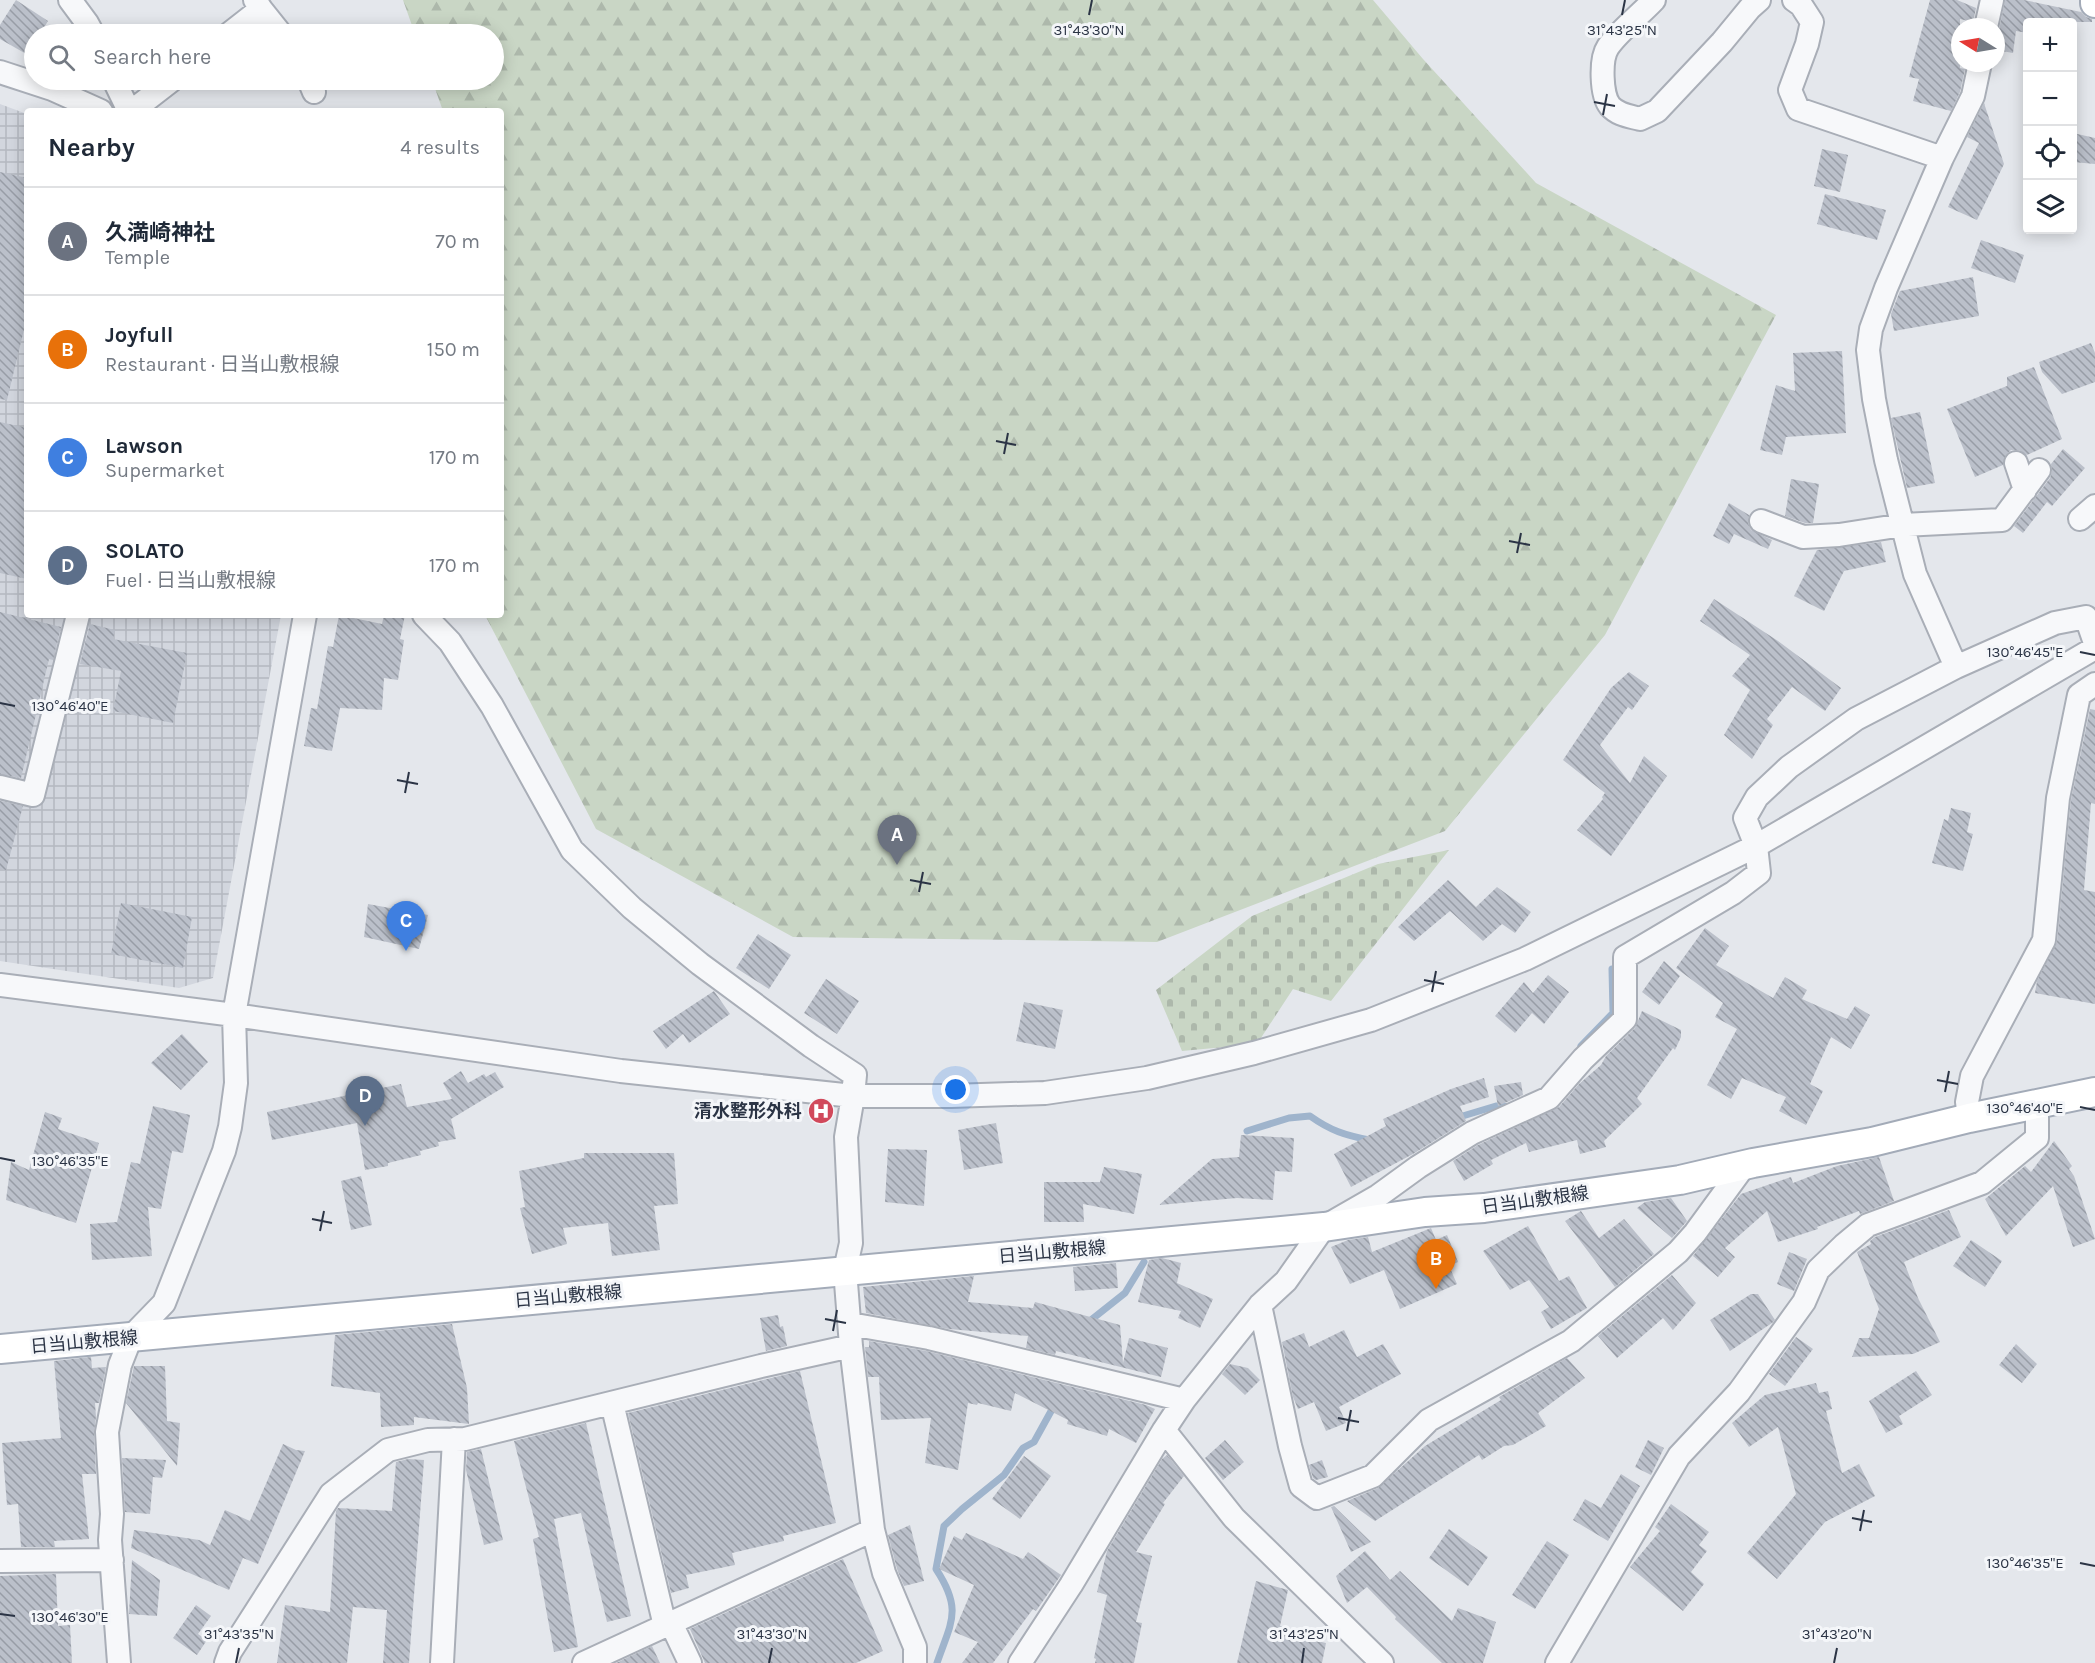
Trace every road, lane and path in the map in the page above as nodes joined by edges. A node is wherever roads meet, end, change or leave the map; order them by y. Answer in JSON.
{"nodes":[{"id":1,"x":70,"y":0,"type":"edge"},
{"id":2,"x":1654,"y":0,"type":"edge"},
{"id":3,"x":1760,"y":0,"type":"edge"},
{"id":4,"x":1794,"y":0,"type":"edge"},
{"id":5,"x":1992,"y":0,"type":"edge"},
{"id":6,"x":258,"y":5,"type":"edge"},
{"id":7,"x":1988,"y":18,"type":"edge"},
{"id":8,"x":88,"y":24,"type":"edge"},
{"id":9,"x":239,"y":24,"type":"edge"},
{"id":10,"x":273,"y":24,"type":"edge"},
{"id":11,"x":0,"y":72,"type":"edge"},
{"id":12,"x":1978,"y":72,"type":"edge"},
{"id":13,"x":24,"y":80,"type":"edge"},
{"id":14,"x":54,"y":90,"type":"edge"},
{"id":15,"x":119,"y":90,"type":"edge"},
{"id":16,"x":158,"y":90,"type":"edge"},
{"id":17,"x":94,"y":108,"type":"edge"},
{"id":18,"x":128,"y":108,"type":"edge"},
{"id":19,"x":134,"y":108,"type":"edge"},
{"id":20,"x":1942,"y":158,"type":"junction"},
{"id":21,"x":2016,"y":464,"type":"dead end"},
{"id":22,"x":2039,"y":470,"type":"dead end"},
{"id":23,"x":2025,"y":490,"type":"junction"},
{"id":24,"x":1761,"y":521,"type":"dead end"},
{"id":25,"x":1903,"y":525,"type":"junction"},
{"id":26,"x":77,"y":618,"type":"edge"},
{"id":27,"x":303,"y":618,"type":"edge"},
{"id":28,"x":427,"y":618,"type":"edge"},
{"id":29,"x":2095,"y":643,"type":"edge"},
{"id":30,"x":2095,"y":648,"type":"edge"},
{"id":31,"x":1956,"y":667,"type":"junction"},
{"id":32,"x":2095,"y":684,"type":"edge"},
{"id":33,"x":0,"y":787,"type":"edge"},
{"id":34,"x":1756,"y":846,"type":"junction"},
{"id":35,"x":0,"y":985,"type":"edge"},
{"id":36,"x":234,"y":1015,"type":"junction"},
{"id":37,"x":2095,"y":1092,"type":"edge"},
{"id":38,"x":854,"y":1096,"type":"junction"},
{"id":39,"x":2037,"y":1103,"type":"junction"},
{"id":40,"x":1969,"y":1118,"type":"junction"},
{"id":41,"x":1744,"y":1166,"type":"junction"},
{"id":42,"x":1324,"y":1227,"type":"junction"},
{"id":43,"x":845,"y":1270,"type":"junction"},
{"id":44,"x":1260,"y":1305,"type":"junction"},
{"id":45,"x":850,"y":1335,"type":"junction"},
{"id":46,"x":132,"y":1337,"type":"junction"},
{"id":47,"x":0,"y":1349,"type":"edge"},
{"id":48,"x":1184,"y":1400,"type":"junction"},
{"id":49,"x":612,"y":1403,"type":"junction"},
{"id":50,"x":1164,"y":1430,"type":"junction"},
{"id":51,"x":454,"y":1439,"type":"junction"},
{"id":52,"x":873,"y":1530,"type":"junction"},
{"id":53,"x":112,"y":1560,"type":"junction"},
{"id":54,"x":0,"y":1561,"type":"edge"},
{"id":55,"x":668,"y":1624,"type":"junction"},
{"id":56,"x":118,"y":1663,"type":"edge"},
{"id":57,"x":226,"y":1663,"type":"edge"},
{"id":58,"x":441,"y":1663,"type":"edge"},
{"id":59,"x":584,"y":1663,"type":"edge"},
{"id":60,"x":690,"y":1663,"type":"edge"},
{"id":61,"x":915,"y":1663,"type":"edge"},
{"id":62,"x":1020,"y":1663,"type":"edge"},
{"id":63,"x":1382,"y":1663,"type":"edge"},
{"id":64,"x":1557,"y":1663,"type":"edge"}],
"edges":[{"from":1,"to":8,"type":"street"},
{"from":2,"to":3,"type":"street"},
{"from":4,"to":20,"type":"street"},
{"from":5,"to":7,"type":"street"},
{"from":6,"to":9,"type":"street"},
{"from":6,"to":10,"type":"street"},
{"from":11,"to":13,"type":"street"},
{"from":12,"to":20,"type":"street"},
{"from":14,"to":17,"type":"street"},
{"from":15,"to":18,"type":"street"},
{"from":16,"to":19,"type":"street"},
{"from":20,"to":25,"type":"street"},
{"from":21,"to":23,"type":"street"},
{"from":22,"to":23,"type":"street"},
{"from":23,"to":25,"type":"street"},
{"from":24,"to":25,"type":"street"},
{"from":25,"to":31,"type":"street"},
{"from":26,"to":33,"type":"street"},
{"from":27,"to":36,"type":"street"},
{"from":28,"to":38,"type":"street"},
{"from":29,"to":31,"type":"street"},
{"from":30,"to":34,"type":"street"},
{"from":31,"to":34,"type":"street"},
{"from":32,"to":40,"type":"street"},
{"from":34,"to":38,"type":"street"},
{"from":34,"to":42,"type":"street"},
{"from":35,"to":36,"type":"street"},
{"from":36,"to":38,"type":"street"},
{"from":36,"to":46,"type":"street"},
{"from":37,"to":39,"type":"main road","name":"日当山敷根線"},
{"from":38,"to":43,"type":"street"},
{"from":39,"to":40,"type":"main road","name":"日当山敷根線"},
{"from":39,"to":64,"type":"street"},
{"from":40,"to":41,"type":"main road","name":"日当山敷根線"},
{"from":41,"to":42,"type":"main road","name":"日当山敷根線"},
{"from":41,"to":44,"type":"street"},
{"from":42,"to":43,"type":"main road","name":"日当山敷根線"},
{"from":42,"to":44,"type":"street"},
{"from":43,"to":45,"type":"street"},
{"from":43,"to":46,"type":"main road","name":"日当山敷根線"},
{"from":44,"to":48,"type":"street"},
{"from":45,"to":48,"type":"street"},
{"from":45,"to":49,"type":"street"},
{"from":45,"to":52,"type":"street"},
{"from":46,"to":47,"type":"main road","name":"日当山敷根線"},
{"from":46,"to":53,"type":"street"},
{"from":48,"to":50,"type":"street"},
{"from":49,"to":51,"type":"street"},
{"from":49,"to":55,"type":"street"},
{"from":50,"to":62,"type":"street"},
{"from":50,"to":63,"type":"street"},
{"from":51,"to":57,"type":"street"},
{"from":51,"to":58,"type":"street"},
{"from":52,"to":55,"type":"street"},
{"from":52,"to":61,"type":"street"},
{"from":53,"to":54,"type":"street"},
{"from":53,"to":56,"type":"street"},
{"from":55,"to":59,"type":"street"},
{"from":55,"to":60,"type":"street"}]}
